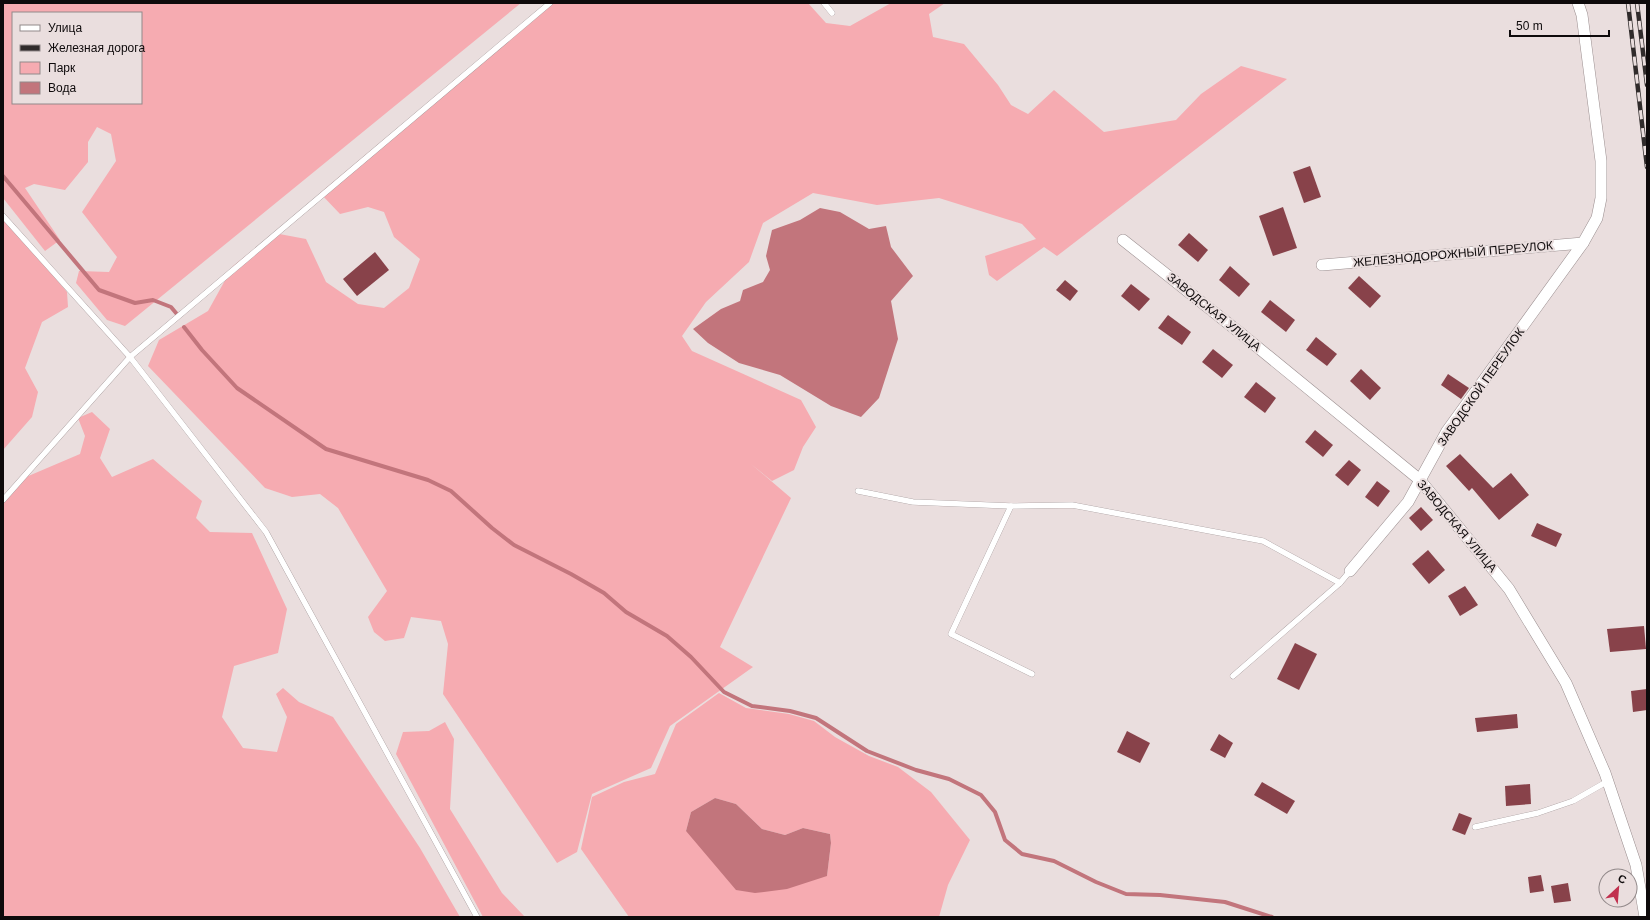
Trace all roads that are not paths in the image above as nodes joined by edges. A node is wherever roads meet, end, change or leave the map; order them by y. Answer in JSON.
{"nodes":[{"id":1,"x":550,"y":3,"type":"edge"},
{"id":2,"x":824,"y":3,"type":"edge"},
{"id":3,"x":1578,"y":3,"type":"edge"},
{"id":4,"x":832,"y":13,"type":"dead end"},
{"id":5,"x":3,"y":216,"type":"edge"},
{"id":6,"x":1123,"y":240,"type":"dead end"},
{"id":7,"x":1583,"y":243,"type":"junction"},
{"id":8,"x":1322,"y":265,"type":"dead end"},
{"id":9,"x":130,"y":357,"type":"junction"},
{"id":10,"x":1420,"y":480,"type":"junction"},
{"id":11,"x":858,"y":491,"type":"dead end"},
{"id":12,"x":3,"y":500,"type":"edge"},
{"id":13,"x":1011,"y":506,"type":"junction"},
{"id":14,"x":1350,"y":571,"type":"joint"},
{"id":15,"x":1340,"y":583,"type":"junction"},
{"id":16,"x":1032,"y":674,"type":"dead end"},
{"id":17,"x":1233,"y":676,"type":"dead end"},
{"id":18,"x":1608,"y":781,"type":"junction"},
{"id":19,"x":1475,"y":827,"type":"dead end"},
{"id":20,"x":477,"y":917,"type":"edge"},
{"id":21,"x":1645,"y":917,"type":"edge"}],
"edges":[{"from":1,"to":9,"type":"lane"},
{"from":2,"to":4,"type":"lane"},
{"from":3,"to":7,"type":"street","name":"ЗАВОДСКОЙ ПЕРЕУЛОК"},
{"from":5,"to":9,"type":"lane"},
{"from":6,"to":10,"type":"street","name":"ЗАВОДСКАЯ УЛИЦА"},
{"from":7,"to":8,"type":"street","name":"ЖЕЛЕЗНОДОРОЖНЫЙ ПЕРЕУЛОК"},
{"from":7,"to":10,"type":"street","name":"ЗАВОДСКОЙ ПЕРЕУЛОК"},
{"from":9,"to":12,"type":"lane"},
{"from":9,"to":20,"type":"lane"},
{"from":10,"to":14,"type":"street","name":"ЗАВОДСКОЙ ПЕРЕУЛОК"},
{"from":10,"to":18,"type":"street","name":"ЗАВОДСКАЯ УЛИЦА"},
{"from":11,"to":13,"type":"lane"},
{"from":13,"to":15,"type":"lane"},
{"from":13,"to":16,"type":"lane"},
{"from":14,"to":15,"type":"lane"},
{"from":15,"to":17,"type":"lane"},
{"from":18,"to":19,"type":"lane"},
{"from":18,"to":21,"type":"street","name":"ЗАВОДСКАЯ УЛИЦА"}]}
